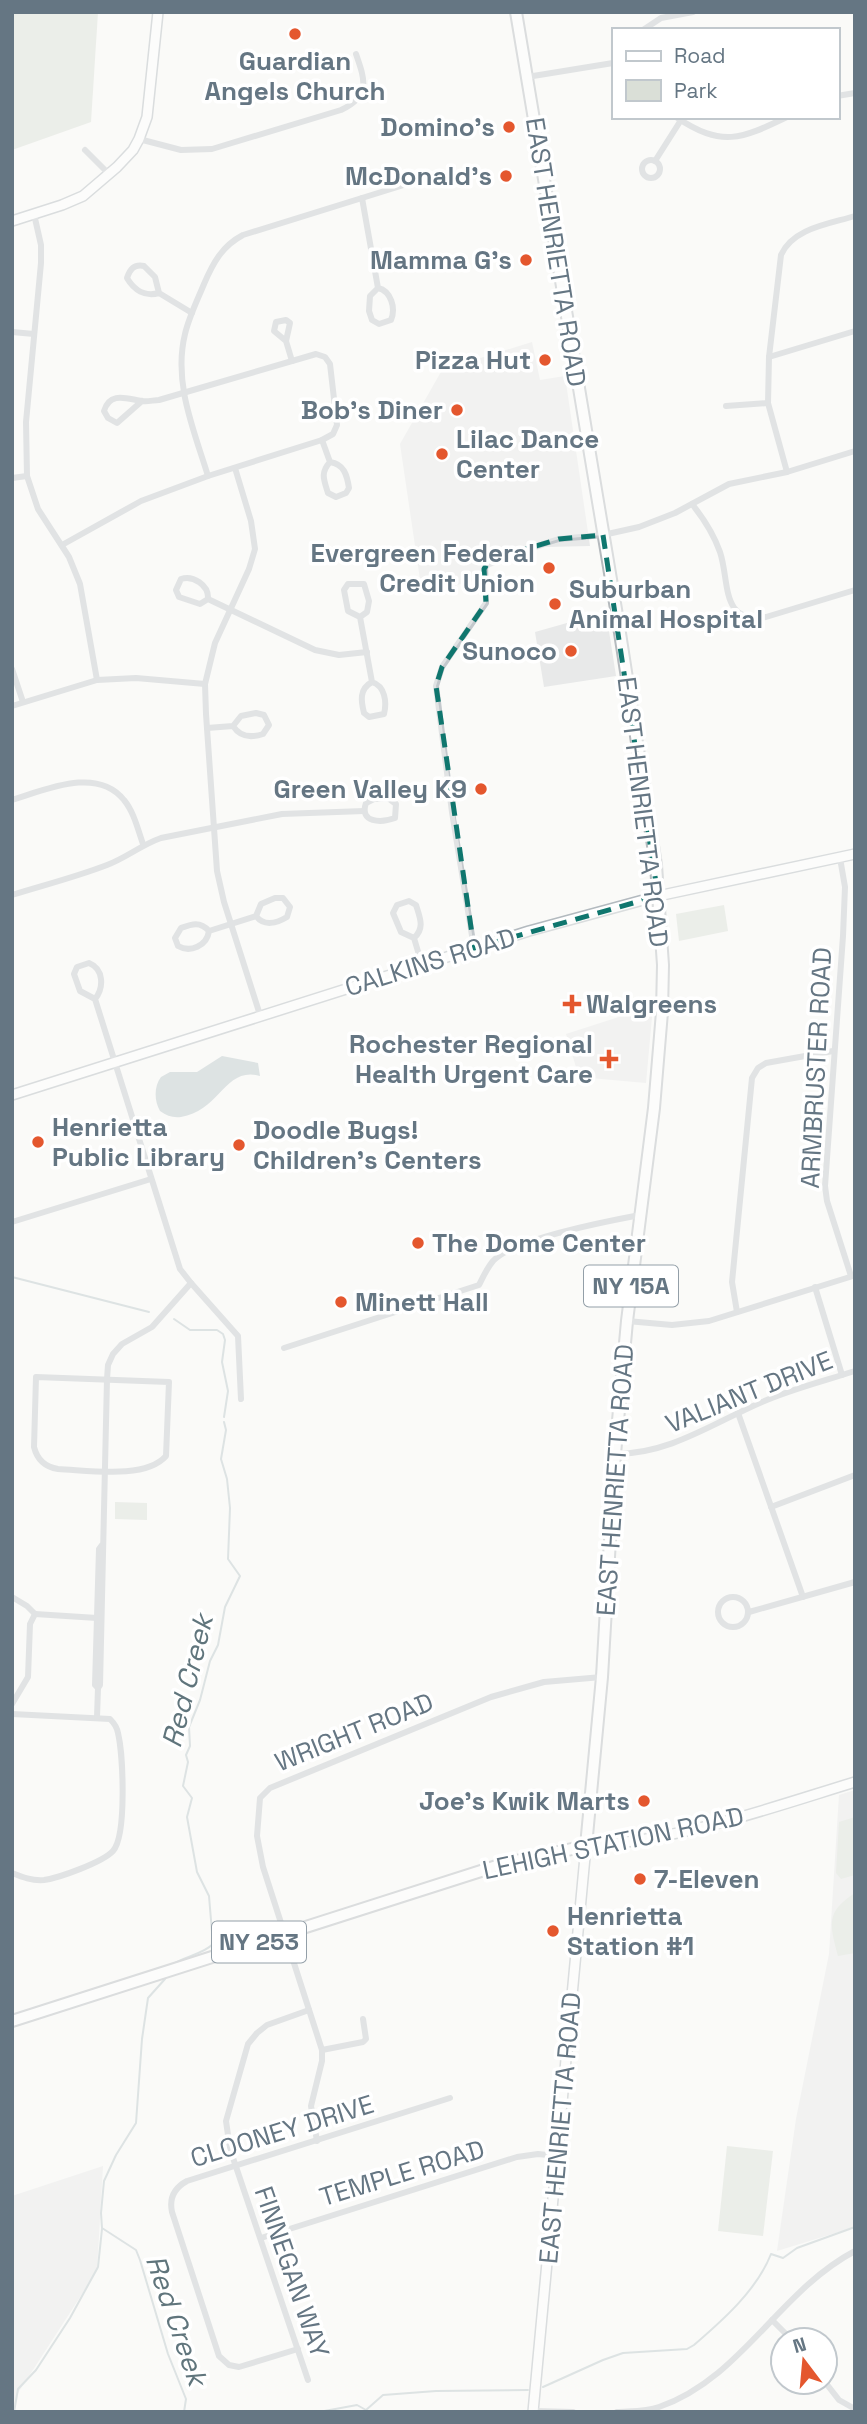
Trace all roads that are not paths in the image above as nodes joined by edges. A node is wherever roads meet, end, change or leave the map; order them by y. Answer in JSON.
{"nodes":[{"id":1,"x":159,"y":12,"type":"edge"},
{"id":2,"x":516,"y":12,"type":"edge"},
{"id":3,"x":693,"y":12,"type":"edge"},
{"id":4,"x":646,"y":28,"type":"edge"},
{"id":5,"x":356,"y":54,"type":"dead end"},
{"id":6,"x":612,"y":63,"type":"edge"},
{"id":7,"x":527,"y":77,"type":"junction"},
{"id":8,"x":679,"y":119,"type":"edge"},
{"id":9,"x":781,"y":119,"type":"edge"},
{"id":10,"x":139,"y":139,"type":"junction"},
{"id":11,"x":85,"y":150,"type":"dead end"},
{"id":12,"x":655,"y":161,"type":"dead end"},
{"id":13,"x":109,"y":174,"type":"junction"},
{"id":14,"x":423,"y":179,"type":"dead end"},
{"id":15,"x":362,"y":198,"type":"junction"},
{"id":16,"x":34,"y":214,"type":"junction"},
{"id":17,"x":855,"y":216,"type":"edge"},
{"id":18,"x":12,"y":221,"type":"edge"},
{"id":19,"x":378,"y":288,"type":"junction"},
{"id":20,"x":159,"y":293,"type":"junction"},
{"id":21,"x":192,"y":313,"type":"junction"},
{"id":22,"x":855,"y":331,"type":"edge"},
{"id":23,"x":12,"y":332,"type":"edge"},
{"id":24,"x":34,"y":334,"type":"junction"},
{"id":25,"x":286,"y":341,"type":"dead end"},
{"id":26,"x":769,"y":357,"type":"junction"},
{"id":27,"x":292,"y":360,"type":"junction"},
{"id":28,"x":184,"y":394,"type":"junction"},
{"id":29,"x":142,"y":401,"type":"junction"},
{"id":30,"x":768,"y":403,"type":"junction"},
{"id":31,"x":726,"y":406,"type":"dead end"},
{"id":32,"x":322,"y":440,"type":"junction"},
{"id":33,"x":855,"y":451,"type":"edge"},
{"id":34,"x":330,"y":462,"type":"junction"},
{"id":35,"x":235,"y":468,"type":"junction"},
{"id":36,"x":788,"y":472,"type":"junction"},
{"id":37,"x":208,"y":475,"type":"junction"},
{"id":38,"x":27,"y":476,"type":"junction"},
{"id":39,"x":12,"y":478,"type":"edge"},
{"id":40,"x":692,"y":504,"type":"junction"},
{"id":41,"x":603,"y":535,"type":"junction"},
{"id":42,"x":62,"y":545,"type":"junction"},
{"id":43,"x":855,"y":590,"type":"edge"},
{"id":44,"x":208,"y":599,"type":"junction"},
{"id":45,"x":230,"y":609,"type":"junction"},
{"id":46,"x":360,"y":617,"type":"junction"},
{"id":47,"x":367,"y":652,"type":"junction"},
{"id":48,"x":12,"y":669,"type":"edge"},
{"id":49,"x":97,"y":680,"type":"junction"},
{"id":50,"x":372,"y":682,"type":"junction"},
{"id":51,"x":205,"y":684,"type":"junction"},
{"id":52,"x":23,"y":702,"type":"junction"},
{"id":53,"x":12,"y":706,"type":"edge"},
{"id":54,"x":233,"y":726,"type":"junction"},
{"id":55,"x":207,"y":728,"type":"junction"},
{"id":56,"x":12,"y":800,"type":"edge"},
{"id":57,"x":364,"y":811,"type":"junction"},
{"id":58,"x":214,"y":828,"type":"junction"},
{"id":59,"x":143,"y":844,"type":"junction"},
{"id":60,"x":855,"y":854,"type":"edge"},
{"id":61,"x":840,"y":858,"type":"junction"},
{"id":62,"x":12,"y":895,"type":"edge"},
{"id":63,"x":658,"y":896,"type":"junction"},
{"id":64,"x":256,"y":916,"type":"junction"},
{"id":65,"x":231,"y":924,"type":"junction"},
{"id":66,"x":209,"y":932,"type":"junction"},
{"id":67,"x":414,"y":938,"type":"junction"},
{"id":68,"x":474,"y":948,"type":"junction"},
{"id":69,"x":422,"y":965,"type":"junction"},
{"id":70,"x":95,"y":999,"type":"junction"},
{"id":71,"x":260,"y":1016,"type":"junction"},
{"id":72,"x":833,"y":1051,"type":"junction"},
{"id":73,"x":114,"y":1063,"type":"junction"},
{"id":74,"x":12,"y":1095,"type":"edge"},
{"id":75,"x":151,"y":1178,"type":"junction"},
{"id":76,"x":640,"y":1215,"type":"junction"},
{"id":77,"x":12,"y":1222,"type":"edge"},
{"id":78,"x":853,"y":1275,"type":"edge"},
{"id":79,"x":191,"y":1283,"type":"junction"},
{"id":80,"x":814,"y":1287,"type":"junction"},
{"id":81,"x":737,"y":1312,"type":"junction"},
{"id":82,"x":627,"y":1321,"type":"junction"},
{"id":83,"x":284,"y":1348,"type":"dead end"},
{"id":84,"x":855,"y":1371,"type":"edge"},
{"id":85,"x":842,"y":1375,"type":"junction"},
{"id":86,"x":107,"y":1379,"type":"junction"},
{"id":87,"x":241,"y":1399,"type":"dead end"},
{"id":88,"x":738,"y":1413,"type":"junction"},
{"id":89,"x":615,"y":1454,"type":"junction"},
{"id":90,"x":104,"y":1470,"type":"junction"},
{"id":91,"x":855,"y":1475,"type":"edge"},
{"id":92,"x":771,"y":1507,"type":"junction"},
{"id":93,"x":102,"y":1545,"type":"junction"},
{"id":94,"x":855,"y":1582,"type":"edge"},
{"id":95,"x":12,"y":1597,"type":"edge"},
{"id":96,"x":803,"y":1597,"type":"junction"},
{"id":97,"x":749,"y":1612,"type":"junction"},
{"id":98,"x":35,"y":1614,"type":"junction"},
{"id":99,"x":97,"y":1618,"type":"junction"},
{"id":100,"x":602,"y":1677,"type":"junction"},
{"id":101,"x":97,"y":1688,"type":"junction"},
{"id":102,"x":12,"y":1704,"type":"edge"},
{"id":103,"x":12,"y":1714,"type":"edge"},
{"id":104,"x":97,"y":1717,"type":"junction"},
{"id":105,"x":855,"y":1782,"type":"edge"},
{"id":106,"x":586,"y":1846,"type":"junction"},
{"id":107,"x":12,"y":1873,"type":"edge"},
{"id":108,"x":284,"y":1934,"type":"junction"},
{"id":109,"x":309,"y":2011,"type":"junction"},
{"id":110,"x":363,"y":2019,"type":"dead end"},
{"id":111,"x":12,"y":2021,"type":"edge"},
{"id":112,"x":321,"y":2050,"type":"junction"},
{"id":113,"x":450,"y":2098,"type":"dead end"},
{"id":114,"x":317,"y":2141,"type":"junction"},
{"id":115,"x":557,"y":2156,"type":"junction"},
{"id":116,"x":236,"y":2165,"type":"junction"},
{"id":117,"x":261,"y":2238,"type":"junction"},
{"id":118,"x":855,"y":2251,"type":"edge"},
{"id":119,"x":772,"y":2320,"type":"junction"},
{"id":120,"x":778,"y":2326,"type":"edge"},
{"id":121,"x":298,"y":2349,"type":"junction"},
{"id":122,"x":308,"y":2380,"type":"dead end"},
{"id":123,"x":836,"y":2396,"type":"edge"},
{"id":124,"x":855,"y":2409,"type":"edge"},
{"id":125,"x":534,"y":2412,"type":"edge"},
{"id":126,"x":573,"y":2412,"type":"edge"},
{"id":127,"x":617,"y":2412,"type":"edge"}],
"edges":[{"from":1,"to":10,"type":"main road"},
{"from":2,"to":7,"type":"main road","name":"EAST HENRIETTA ROAD","number":"NY 15A"},
{"from":3,"to":4,"type":"street"},
{"from":5,"to":10,"type":"street"},
{"from":6,"to":7,"type":"street"},
{"from":7,"to":41,"type":"main road","name":"EAST HENRIETTA ROAD","number":"NY 15A"},
{"from":8,"to":9,"type":"street"},
{"from":8,"to":12,"type":"street"},
{"from":10,"to":13,"type":"main road"},
{"from":11,"to":13,"type":"street"},
{"from":13,"to":16,"type":"main road"},
{"from":14,"to":15,"type":"street"},
{"from":15,"to":19,"type":"street"},
{"from":15,"to":21,"type":"street"},
{"from":16,"to":18,"type":"main road"},
{"from":16,"to":24,"type":"street"},
{"from":17,"to":26,"type":"street"},
{"from":19,"to":19,"type":"street"},
{"from":20,"to":20,"type":"street"},
{"from":20,"to":21,"type":"street"},
{"from":21,"to":28,"type":"street"},
{"from":22,"to":26,"type":"street"},
{"from":23,"to":24,"type":"street"},
{"from":24,"to":38,"type":"street"},
{"from":25,"to":27,"type":"street"},
{"from":26,"to":30,"type":"street"},
{"from":27,"to":28,"type":"street"},
{"from":27,"to":32,"type":"street"},
{"from":28,"to":29,"type":"street"},
{"from":28,"to":37,"type":"street"},
{"from":29,"to":29,"type":"street"},
{"from":30,"to":31,"type":"street"},
{"from":30,"to":36,"type":"street"},
{"from":32,"to":34,"type":"street"},
{"from":32,"to":35,"type":"street"},
{"from":33,"to":36,"type":"street"},
{"from":34,"to":34,"type":"street"},
{"from":35,"to":37,"type":"street"},
{"from":35,"to":45,"type":"street"},
{"from":36,"to":40,"type":"street"},
{"from":37,"to":42,"type":"street"},
{"from":38,"to":39,"type":"street"},
{"from":38,"to":42,"type":"street"},
{"from":40,"to":41,"type":"street"},
{"from":40,"to":43,"type":"street"},
{"from":41,"to":63,"type":"main road","name":"EAST HENRIETTA ROAD","number":"NY 15A"},
{"from":41,"to":68,"type":"street"},
{"from":42,"to":49,"type":"street"},
{"from":44,"to":44,"type":"street"},
{"from":44,"to":45,"type":"street"},
{"from":45,"to":47,"type":"street"},
{"from":45,"to":51,"type":"street"},
{"from":46,"to":46,"type":"street"},
{"from":46,"to":47,"type":"street"},
{"from":47,"to":50,"type":"street"},
{"from":48,"to":52,"type":"street"},
{"from":49,"to":51,"type":"street"},
{"from":49,"to":52,"type":"street"},
{"from":50,"to":50,"type":"street"},
{"from":51,"to":55,"type":"street"},
{"from":52,"to":53,"type":"street"},
{"from":54,"to":54,"type":"street"},
{"from":54,"to":55,"type":"street"},
{"from":55,"to":58,"type":"street"},
{"from":56,"to":59,"type":"street"},
{"from":57,"to":57,"type":"street"},
{"from":57,"to":58,"type":"street"},
{"from":58,"to":59,"type":"street"},
{"from":58,"to":65,"type":"street"},
{"from":59,"to":62,"type":"street"},
{"from":60,"to":61,"type":"main road","name":"CALKINS ROAD"},
{"from":61,"to":63,"type":"main road","name":"CALKINS ROAD"},
{"from":61,"to":72,"type":"street","name":"ARMBRUSTER ROAD"},
{"from":63,"to":68,"type":"main road","name":"CALKINS ROAD"},
{"from":63,"to":76,"type":"main road","name":"EAST HENRIETTA ROAD","number":"NY 15A"},
{"from":64,"to":64,"type":"street"},
{"from":64,"to":65,"type":"street"},
{"from":65,"to":66,"type":"street"},
{"from":65,"to":71,"type":"street"},
{"from":66,"to":66,"type":"street"},
{"from":67,"to":67,"type":"street"},
{"from":67,"to":69,"type":"street"},
{"from":68,"to":69,"type":"main road","name":"CALKINS ROAD"},
{"from":69,"to":71,"type":"main road","name":"CALKINS ROAD"},
{"from":70,"to":70,"type":"street"},
{"from":70,"to":73,"type":"street"},
{"from":71,"to":73,"type":"main road","name":"CALKINS ROAD"},
{"from":72,"to":78,"type":"street","name":"ARMBRUSTER ROAD"},
{"from":72,"to":81,"type":"street"},
{"from":73,"to":74,"type":"main road","name":"CALKINS ROAD"},
{"from":73,"to":75,"type":"street"},
{"from":75,"to":77,"type":"street"},
{"from":75,"to":79,"type":"street"},
{"from":76,"to":82,"type":"main road","name":"EAST HENRIETTA ROAD","number":"NY 15A"},
{"from":76,"to":83,"type":"street"},
{"from":78,"to":80,"type":"street"},
{"from":79,"to":86,"type":"street"},
{"from":79,"to":87,"type":"street"},
{"from":80,"to":81,"type":"street"},
{"from":80,"to":85,"type":"street"},
{"from":81,"to":82,"type":"street"},
{"from":82,"to":89,"type":"main road","name":"EAST HENRIETTA ROAD","number":"NY 15A"},
{"from":84,"to":85,"type":"street","name":"VALIANT DRIVE"},
{"from":85,"to":88,"type":"street","name":"VALIANT DRIVE"},
{"from":86,"to":90,"type":"street"},
{"from":86,"to":90,"type":"street"},
{"from":86,"to":90,"type":"street"},
{"from":88,"to":89,"type":"street","name":"VALIANT DRIVE"},
{"from":88,"to":92,"type":"street"},
{"from":89,"to":100,"type":"main road","name":"EAST HENRIETTA ROAD","number":"NY 15A"},
{"from":90,"to":93,"type":"street"},
{"from":91,"to":92,"type":"street"},
{"from":92,"to":96,"type":"street"},
{"from":93,"to":99,"type":"street"},
{"from":93,"to":101,"type":"street"},
{"from":94,"to":96,"type":"street"},
{"from":95,"to":98,"type":"street"},
{"from":96,"to":97,"type":"street"},
{"from":97,"to":97,"type":"street"},
{"from":98,"to":99,"type":"street"},
{"from":98,"to":102,"type":"street"},
{"from":99,"to":101,"type":"street"},
{"from":100,"to":106,"type":"main road","name":"EAST HENRIETTA ROAD","number":"NY 15A"},
{"from":100,"to":108,"type":"street","name":"WRIGHT ROAD"},
{"from":101,"to":104,"type":"street"},
{"from":103,"to":104,"type":"street"},
{"from":104,"to":107,"type":"street"},
{"from":105,"to":106,"type":"main road","name":"LEHIGH STATION ROAD","number":"NY 253"},
{"from":106,"to":108,"type":"main road","name":"LEHIGH STATION ROAD","number":"NY 253"},
{"from":106,"to":115,"type":"main road","name":"EAST HENRIETTA ROAD","number":"NY 15A"},
{"from":108,"to":109,"type":"street"},
{"from":108,"to":111,"type":"main road","name":"LEHIGH STATION ROAD","number":"NY 253"},
{"from":109,"to":112,"type":"street"},
{"from":109,"to":116,"type":"street","name":"FINNEGAN WAY"},
{"from":110,"to":112,"type":"street"},
{"from":112,"to":114,"type":"street"},
{"from":113,"to":114,"type":"street","name":"CLOONEY DRIVE"},
{"from":114,"to":116,"type":"street","name":"CLOONEY DRIVE"},
{"from":115,"to":117,"type":"street","name":"TEMPLE ROAD"},
{"from":115,"to":125,"type":"main road","name":"EAST HENRIETTA ROAD","number":"NY 15A"},
{"from":116,"to":117,"type":"street","name":"FINNEGAN WAY"},
{"from":116,"to":121,"type":"street","name":"CLOONEY DRIVE"},
{"from":117,"to":121,"type":"street","name":"FINNEGAN WAY"},
{"from":118,"to":119,"type":"street"},
{"from":119,"to":120,"type":"street"},
{"from":119,"to":127,"type":"street"},
{"from":121,"to":122,"type":"street","name":"FINNEGAN WAY"},
{"from":123,"to":124,"type":"street"},
{"from":125,"to":126,"type":"street"}]}
